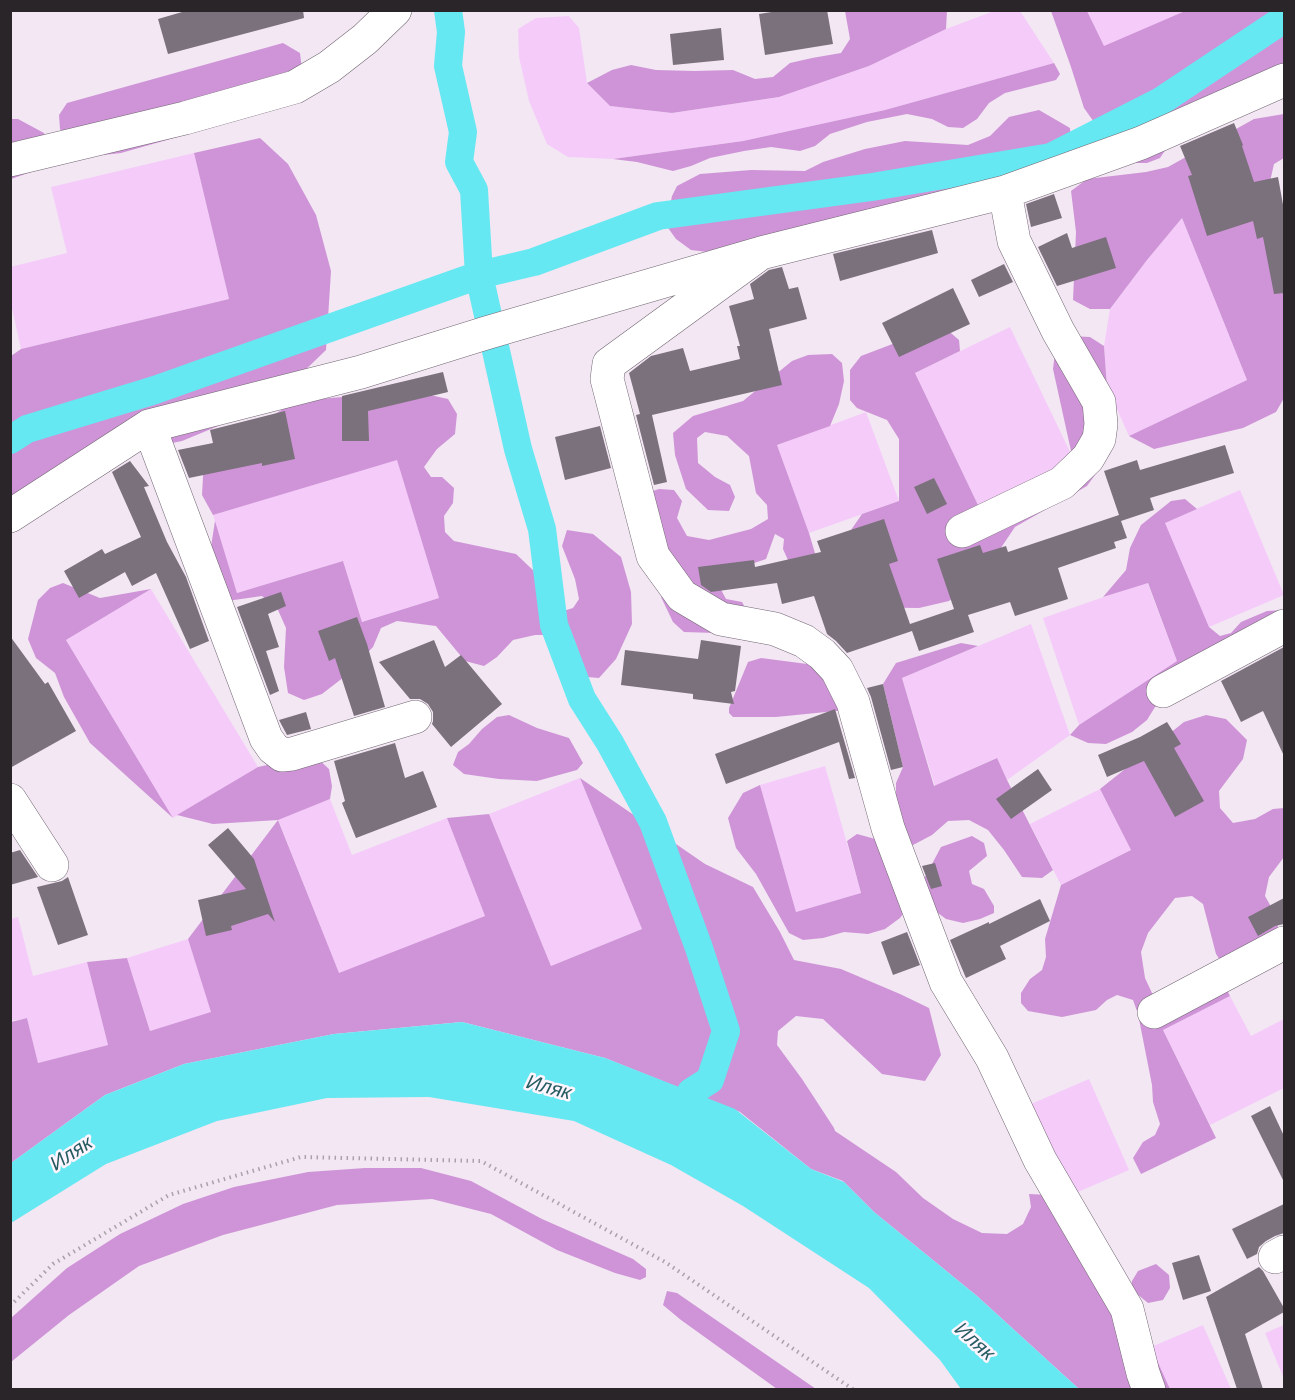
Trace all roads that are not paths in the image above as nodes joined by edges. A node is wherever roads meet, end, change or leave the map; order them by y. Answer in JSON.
{"nodes":[{"id":1,"x":395,"y":10,"type":"edge"},
{"id":2,"x":1284,"y":80,"type":"edge"},
{"id":3,"x":10,"y":160,"type":"edge"},
{"id":4,"x":1005,"y":192,"type":"junction"},
{"id":5,"x":761,"y":253,"type":"junction"},
{"id":6,"x":149,"y":426,"type":"junction"},
{"id":7,"x":10,"y":516,"type":"edge"},
{"id":8,"x":962,"y":531,"type":"dead end"},
{"id":9,"x":1284,"y":626,"type":"edge"},
{"id":10,"x":1163,"y":691,"type":"dead end"},
{"id":11,"x":415,"y":717,"type":"dead end"},
{"id":12,"x":10,"y":800,"type":"edge"},
{"id":13,"x":52,"y":865,"type":"dead end"},
{"id":14,"x":1284,"y":943,"type":"edge"},
{"id":15,"x":1154,"y":1012,"type":"dead end"},
{"id":16,"x":1149,"y":1389,"type":"edge"}],
"edges":[{"from":1,"to":3,"type":"street"},
{"from":2,"to":4,"type":"street"},
{"from":4,"to":5,"type":"street"},
{"from":4,"to":8,"type":"street"},
{"from":5,"to":6,"type":"street"},
{"from":5,"to":16,"type":"street"},
{"from":6,"to":7,"type":"street"},
{"from":6,"to":11,"type":"street"},
{"from":9,"to":10,"type":"street"},
{"from":12,"to":13,"type":"street"},
{"from":14,"to":15,"type":"street"}]}
